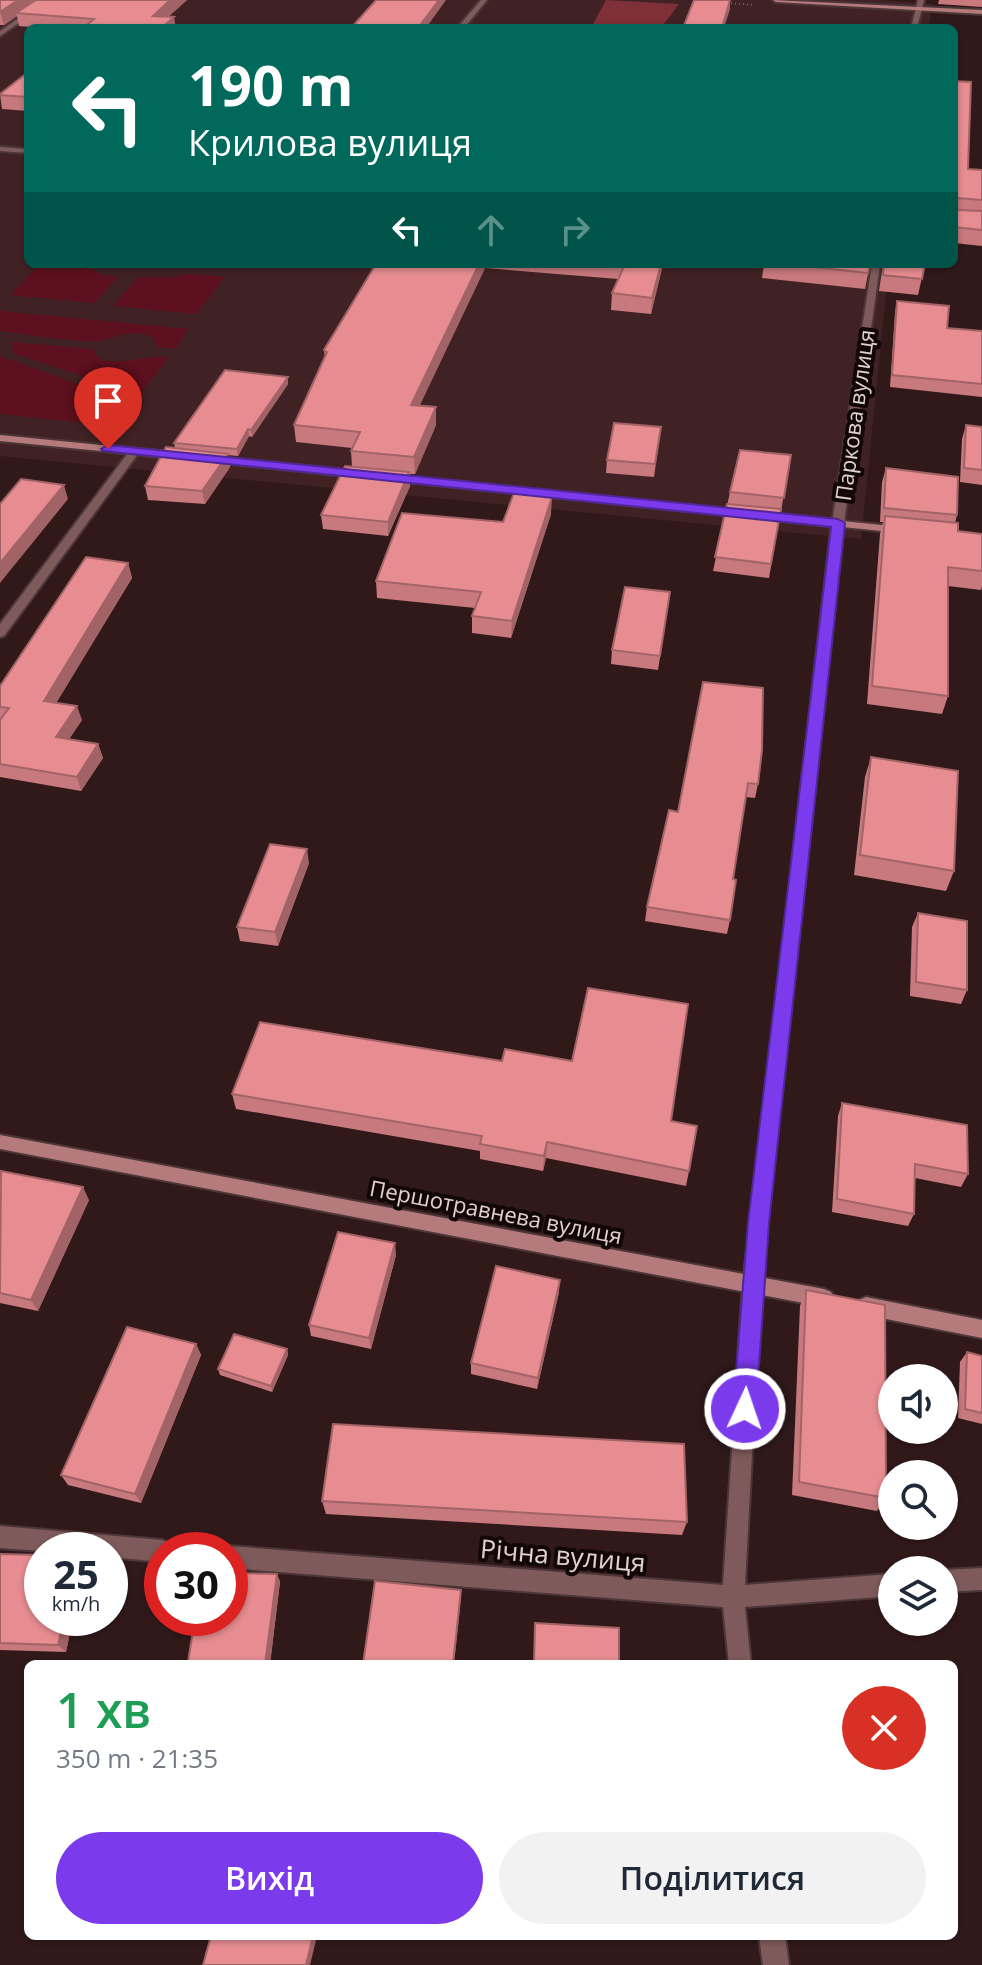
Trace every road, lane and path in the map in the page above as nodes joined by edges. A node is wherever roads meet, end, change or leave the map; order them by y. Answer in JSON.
{"nodes":[{"id":1,"x":49,"y":0,"type":"edge"},
{"id":2,"x":484,"y":0,"type":"edge"},
{"id":3,"x":776,"y":0,"type":"edge"},
{"id":4,"x":920,"y":4,"type":"edge"},
{"id":5,"x":982,"y":12,"type":"edge"},
{"id":6,"x":463,"y":24,"type":"edge"},
{"id":7,"x":915,"y":24,"type":"edge"},
{"id":8,"x":0,"y":34,"type":"edge"},
{"id":9,"x":0,"y":149,"type":"edge"},
{"id":10,"x":24,"y":151,"type":"edge"},
{"id":11,"x":875,"y":268,"type":"edge"},
{"id":12,"x":0,"y":438,"type":"edge"},
{"id":13,"x":135,"y":451,"type":"junction"},
{"id":14,"x":838,"y":523,"type":"junction"},
{"id":15,"x":910,"y":530,"type":"edge"},
{"id":16,"x":0,"y":633,"type":"edge"},
{"id":17,"x":0,"y":1142,"type":"edge"},
{"id":18,"x":752,"y":1284,"type":"junction"},
{"id":19,"x":982,"y":1329,"type":"edge"},
{"id":20,"x":0,"y":1537,"type":"edge"},
{"id":21,"x":144,"y":1549,"type":"edge"},
{"id":22,"x":248,"y":1558,"type":"edge"},
{"id":23,"x":982,"y":1579,"type":"edge"},
{"id":24,"x":958,"y":1580,"type":"edge"},
{"id":25,"x":878,"y":1586,"type":"edge"},
{"id":26,"x":733,"y":1597,"type":"junction"},
{"id":27,"x":740,"y":1660,"type":"edge"},
{"id":28,"x":773,"y":1940,"type":"edge"},
{"id":29,"x":776,"y":1965,"type":"edge"}],
"edges":[{"from":1,"to":8,"type":"street"},
{"from":2,"to":6,"type":"street"},
{"from":3,"to":4,"type":"street"},
{"from":4,"to":5,"type":"street"},
{"from":4,"to":7,"type":"street"},
{"from":9,"to":10,"type":"street"},
{"from":11,"to":14,"type":"street","name":"Паркова вулиця"},
{"from":12,"to":13,"type":"street"},
{"from":13,"to":14,"type":"street"},
{"from":13,"to":16,"type":"street"},
{"from":14,"to":15,"type":"street"},
{"from":14,"to":18,"type":"street","name":"Паркова вулиця"},
{"from":17,"to":18,"type":"street","name":"Першотравнева вулиця"},
{"from":18,"to":19,"type":"street","name":"Першотравнева вулиця"},
{"from":18,"to":26,"type":"street","name":"Паркова вулиця"},
{"from":20,"to":21,"type":"street"},
{"from":22,"to":26,"type":"street","name":"Річна вулиця"},
{"from":23,"to":24,"type":"street"},
{"from":25,"to":26,"type":"street","name":"Річна вулиця"},
{"from":26,"to":27,"type":"street","name":"Паркова вулиця"},
{"from":28,"to":29,"type":"street"}]}
